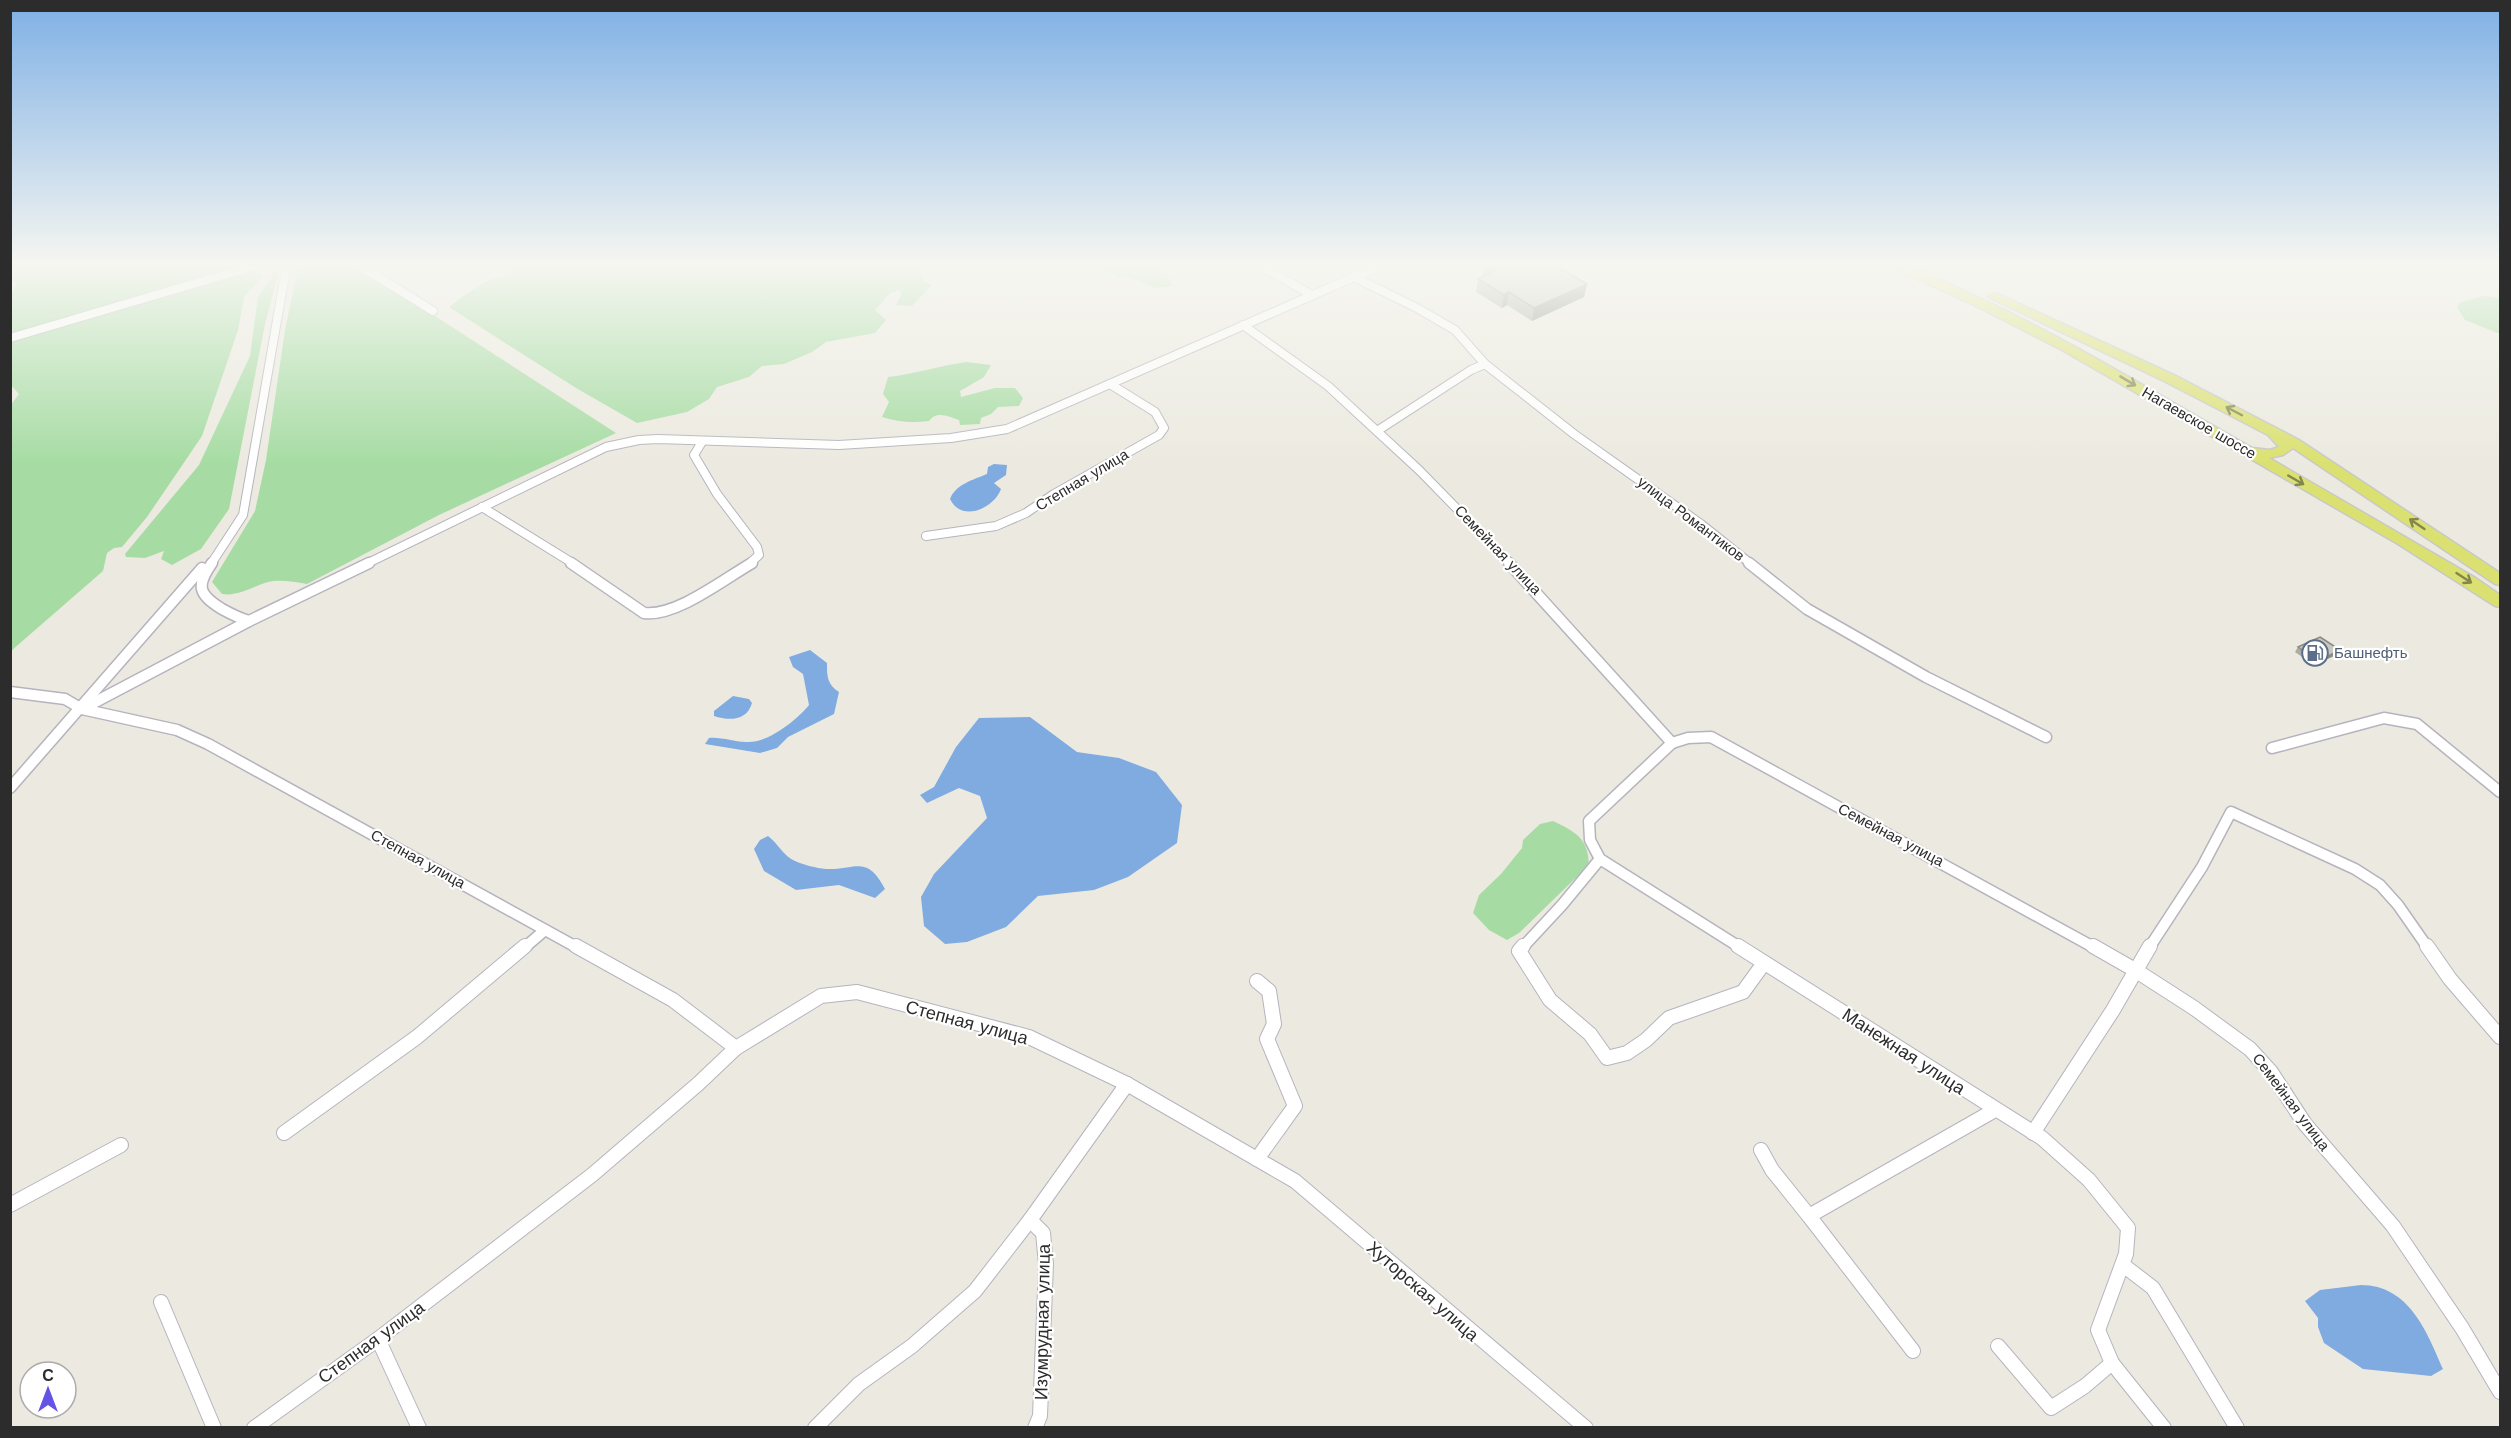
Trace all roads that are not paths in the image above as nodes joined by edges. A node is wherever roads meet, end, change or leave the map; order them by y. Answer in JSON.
{"nodes":[{"id":1,"x":37,"y":330,"type":"edge"},
{"id":2,"x":275,"y":330,"type":"edge"},
{"id":3,"x":1231,"y":330,"type":"edge"},
{"id":4,"x":1250,"y":330,"type":"edge"},
{"id":5,"x":1455,"y":330,"type":"edge"},
{"id":6,"x":2035,"y":330,"type":"edge"},
{"id":7,"x":2067,"y":330,"type":"edge"},
{"id":8,"x":10,"y":338,"type":"edge"},
{"id":9,"x":1485,"y":364,"type":"junction"},
{"id":10,"x":1110,"y":384,"type":"junction"},
{"id":11,"x":2262,"y":425,"type":"junction"},
{"id":12,"x":1377,"y":431,"type":"junction"},
{"id":13,"x":2228,"y":440,"type":"junction"},
{"id":14,"x":702,"y":442,"type":"junction"},
{"id":15,"x":482,"y":507,"type":"junction"},
{"id":16,"x":926,"y":536,"type":"dead end"},
{"id":17,"x":224,"y":543,"type":"junction"},
{"id":18,"x":2500,"y":580,"type":"edge"},
{"id":19,"x":2500,"y":602,"type":"edge"},
{"id":20,"x":249,"y":621,"type":"junction"},
{"id":21,"x":10,"y":692,"type":"edge"},
{"id":22,"x":82,"y":709,"type":"junction"},
{"id":23,"x":2046,"y":737,"type":"dead end"},
{"id":24,"x":1672,"y":743,"type":"junction"},
{"id":25,"x":2272,"y":748,"type":"dead end"},
{"id":26,"x":10,"y":788,"type":"edge"},
{"id":27,"x":2500,"y":792,"type":"edge"},
{"id":28,"x":1600,"y":859,"type":"junction"},
{"id":29,"x":544,"y":930,"type":"junction"},
{"id":30,"x":1764,"y":963,"type":"junction"},
{"id":31,"x":2135,"y":970,"type":"junction"},
{"id":32,"x":1257,"y":981,"type":"dead end"},
{"id":33,"x":2500,"y":1037,"type":"edge"},
{"id":34,"x":736,"y":1048,"type":"junction"},
{"id":35,"x":1127,"y":1084,"type":"junction"},
{"id":36,"x":1995,"y":1110,"type":"junction"},
{"id":37,"x":284,"y":1133,"type":"dead end"},
{"id":38,"x":2033,"y":1133,"type":"junction"},
{"id":39,"x":121,"y":1145,"type":"dead end"},
{"id":40,"x":1761,"y":1150,"type":"dead end"},
{"id":41,"x":1257,"y":1159,"type":"junction"},
{"id":42,"x":10,"y":1205,"type":"edge"},
{"id":43,"x":1809,"y":1216,"type":"junction"},
{"id":44,"x":1030,"y":1220,"type":"junction"},
{"id":45,"x":2123,"y":1265,"type":"junction"},
{"id":46,"x":161,"y":1302,"type":"dead end"},
{"id":47,"x":378,"y":1339,"type":"junction"},
{"id":48,"x":1998,"y":1347,"type":"dead end"},
{"id":49,"x":1913,"y":1351,"type":"dead end"},
{"id":50,"x":2112,"y":1363,"type":"junction"},
{"id":51,"x":2500,"y":1392,"type":"edge"},
{"id":52,"x":213,"y":1428,"type":"edge"},
{"id":53,"x":254,"y":1428,"type":"edge"},
{"id":54,"x":418,"y":1428,"type":"edge"},
{"id":55,"x":816,"y":1428,"type":"edge"},
{"id":56,"x":1035,"y":1428,"type":"edge"},
{"id":57,"x":1586,"y":1428,"type":"edge"},
{"id":58,"x":2164,"y":1428,"type":"edge"},
{"id":59,"x":2237,"y":1428,"type":"edge"}],
"edges":[{"from":1,"to":8,"type":"street"},
{"from":2,"to":17,"type":"street"},
{"from":3,"to":10,"type":"street"},
{"from":4,"to":12,"type":"street","name":"Семейная улица"},
{"from":5,"to":9,"type":"street","name":"улица Романтиков"},
{"from":6,"to":13,"type":"main road","name":"Нагаевское шоссе","one_way":true},
{"from":11,"to":7,"type":"main road","name":"Нагаевское шоссе","one_way":true},
{"from":9,"to":12,"type":"street"},
{"from":9,"to":23,"type":"street","name":"улица Романтиков"},
{"from":10,"to":14,"type":"street"},
{"from":10,"to":16,"type":"street","name":"Степная улица"},
{"from":11,"to":13,"type":"main road"},
{"from":18,"to":11,"type":"main road","name":"Нагаевское шоссе","one_way":true},
{"from":12,"to":24,"type":"street","name":"Семейная улица"},
{"from":13,"to":19,"type":"main road","name":"Нагаевское шоссе","one_way":true},
{"from":14,"to":15,"type":"street"},
{"from":14,"to":15,"type":"street"},
{"from":15,"to":20,"type":"street"},
{"from":17,"to":20,"type":"street"},
{"from":17,"to":22,"type":"street"},
{"from":20,"to":22,"type":"street"},
{"from":21,"to":22,"type":"street","name":"Степная улица"},
{"from":22,"to":26,"type":"street"},
{"from":22,"to":29,"type":"street","name":"Степная улица"},
{"from":24,"to":28,"type":"street"},
{"from":24,"to":31,"type":"street","name":"Семейная улица"},
{"from":25,"to":27,"type":"street"},
{"from":28,"to":30,"type":"street","name":"Манежная улица"},
{"from":28,"to":30,"type":"street"},
{"from":29,"to":34,"type":"street","name":"Степная улица"},
{"from":29,"to":37,"type":"street"},
{"from":30,"to":36,"type":"street","name":"Манежная улица"},
{"from":31,"to":33,"type":"street"},
{"from":31,"to":38,"type":"street"},
{"from":31,"to":51,"type":"street","name":"Семейная улица"},
{"from":32,"to":41,"type":"street"},
{"from":34,"to":35,"type":"street","name":"Степная улица"},
{"from":34,"to":47,"type":"street","name":"Степная улица"},
{"from":35,"to":41,"type":"street","name":"Степная улица"},
{"from":35,"to":44,"type":"street"},
{"from":36,"to":38,"type":"street","name":"Манежная улица"},
{"from":36,"to":43,"type":"street"},
{"from":38,"to":45,"type":"street","name":"Манежная улица"},
{"from":39,"to":42,"type":"street"},
{"from":40,"to":43,"type":"street"},
{"from":41,"to":57,"type":"street","name":"Хуторская улица"},
{"from":43,"to":49,"type":"street"},
{"from":44,"to":55,"type":"street"},
{"from":44,"to":56,"type":"street","name":"Изумрудная улица"},
{"from":45,"to":50,"type":"street","name":"Манежная улица"},
{"from":45,"to":59,"type":"street"},
{"from":46,"to":52,"type":"street"},
{"from":47,"to":53,"type":"street","name":"Степная улица"},
{"from":47,"to":54,"type":"street"},
{"from":48,"to":50,"type":"street"},
{"from":50,"to":58,"type":"street","name":"Манежная улица"}]}
